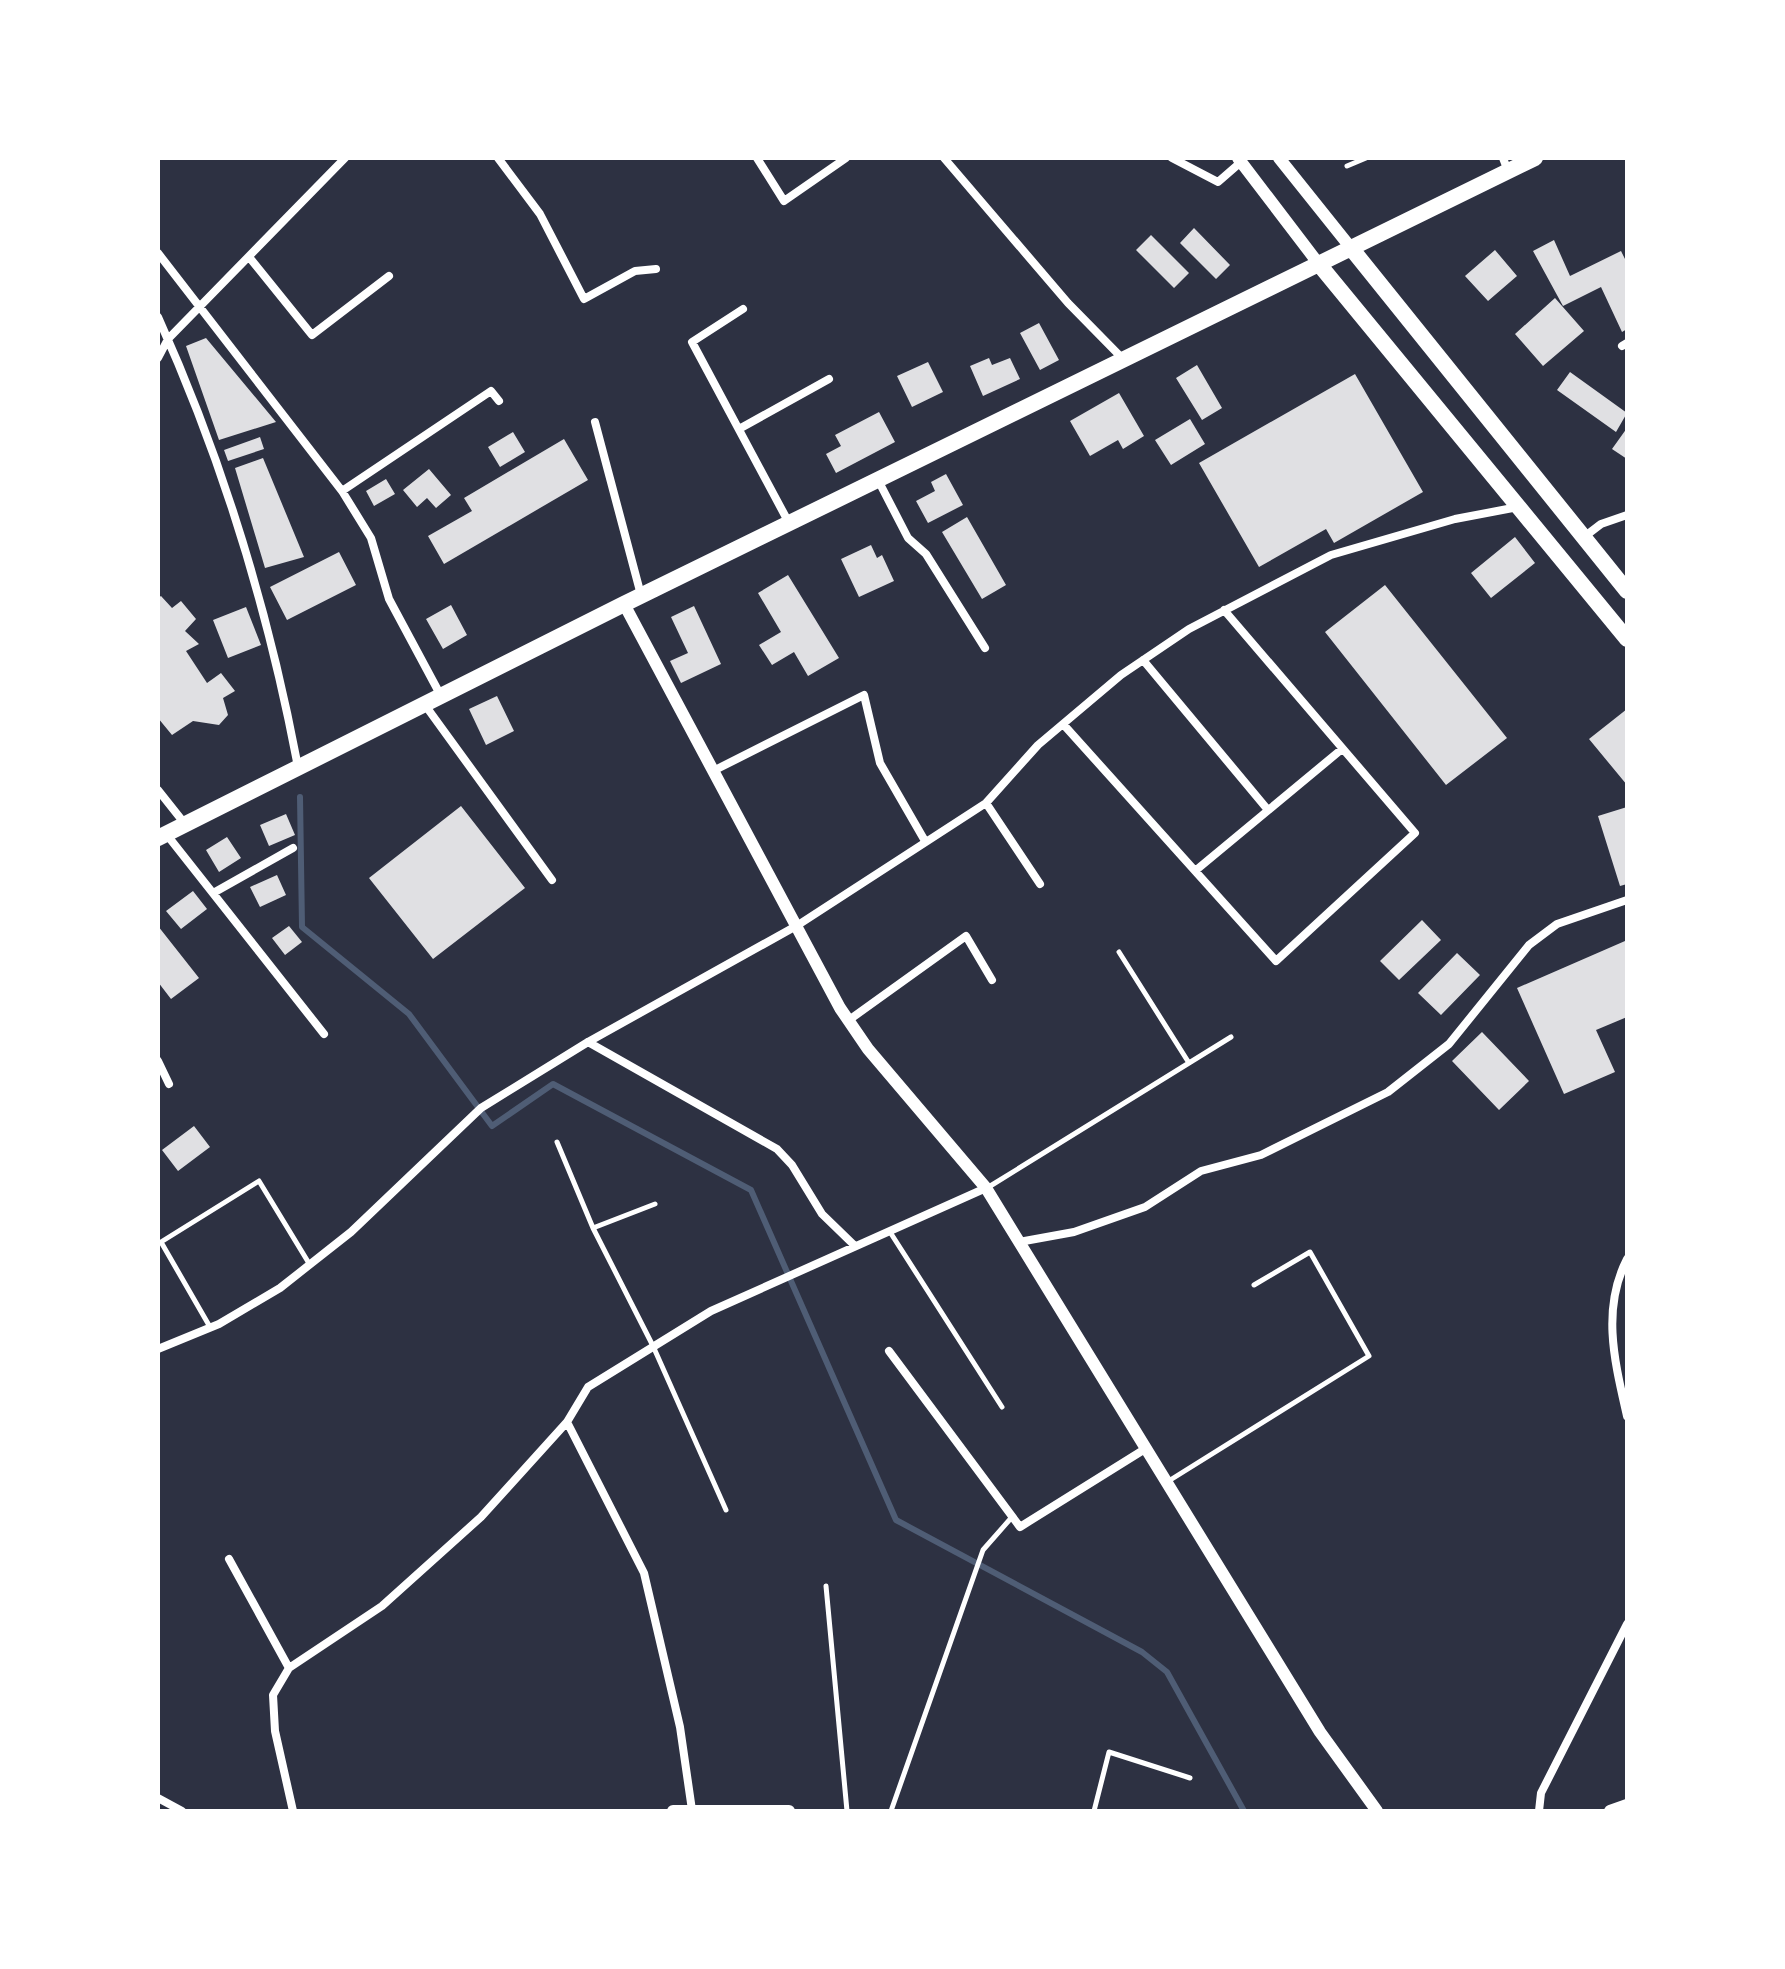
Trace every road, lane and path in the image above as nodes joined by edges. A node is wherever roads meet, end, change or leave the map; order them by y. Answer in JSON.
{"nodes":[{"id":1,"x":345,"y":158,"type":"edge"},
{"id":2,"x":498,"y":158,"type":"edge"},
{"id":3,"x":757,"y":158,"type":"edge"},
{"id":4,"x":846,"y":158,"type":"edge"},
{"id":5,"x":944,"y":158,"type":"edge"},
{"id":6,"x":1172,"y":158,"type":"edge"},
{"id":7,"x":1279,"y":158,"type":"edge"},
{"id":8,"x":1366,"y":158,"type":"edge"},
{"id":9,"x":1535,"y":158,"type":"edge"},
{"id":10,"x":1239,"y":160,"type":"edge"},
{"id":11,"x":1506,"y":164,"type":"edge"},
{"id":12,"x":1347,"y":166,"type":"dead end"},
{"id":13,"x":1351,"y":248,"type":"junction"},
{"id":14,"x":158,"y":253,"type":"edge"},
{"id":15,"x":249,"y":257,"type":"junction"},
{"id":16,"x":1318,"y":263,"type":"junction"},
{"id":17,"x":656,"y":269,"type":"dead end"},
{"id":18,"x":389,"y":276,"type":"dead end"},
{"id":19,"x":199,"y":309,"type":"junction"},
{"id":20,"x":743,"y":309,"type":"dead end"},
{"id":21,"x":158,"y":317,"type":"edge"},
{"id":22,"x":168,"y":339,"type":"junction"},
{"id":23,"x":158,"y":358,"type":"edge"},
{"id":24,"x":1124,"y":359,"type":"junction"},
{"id":25,"x":829,"y":379,"type":"dead end"},
{"id":26,"x":499,"y":401,"type":"dead end"},
{"id":27,"x":595,"y":422,"type":"dead end"},
{"id":28,"x":739,"y":429,"type":"junction"},
{"id":29,"x":878,"y":480,"type":"junction"},
{"id":30,"x":342,"y":491,"type":"junction"},
{"id":31,"x":1518,"y":507,"type":"junction"},
{"id":32,"x":1627,"y":515,"type":"edge"},
{"id":33,"x":789,"y":523,"type":"junction"},
{"id":34,"x":1583,"y":537,"type":"junction"},
{"id":35,"x":1627,"y":591,"type":"edge"},
{"id":36,"x":641,"y":596,"type":"junction"},
{"id":37,"x":624,"y":604,"type":"junction"},
{"id":38,"x":1224,"y":610,"type":"junction"},
{"id":39,"x":1627,"y":639,"type":"edge"},
{"id":40,"x":985,"y":648,"type":"dead end"},
{"id":41,"x":1143,"y":660,"type":"junction"},
{"id":42,"x":441,"y":696,"type":"junction"},
{"id":43,"x":424,"y":704,"type":"junction"},
{"id":44,"x":1063,"y":724,"type":"junction"},
{"id":45,"x":1342,"y":749,"type":"junction"},
{"id":46,"x":298,"y":767,"type":"junction"},
{"id":47,"x":713,"y":771,"type":"junction"},
{"id":48,"x":158,"y":790,"type":"edge"},
{"id":49,"x":986,"y":803,"type":"junction"},
{"id":50,"x":1268,"y":810,"type":"junction"},
{"id":51,"x":185,"y":824,"type":"junction"},
{"id":52,"x":162,"y":836,"type":"edge"},
{"id":53,"x":925,"y":841,"type":"junction"},
{"id":54,"x":293,"y":848,"type":"dead end"},
{"id":55,"x":1195,"y":871,"type":"junction"},
{"id":56,"x":552,"y":880,"type":"dead end"},
{"id":57,"x":1040,"y":884,"type":"dead end"},
{"id":58,"x":215,"y":892,"type":"junction"},
{"id":59,"x":1627,"y":900,"type":"edge"},
{"id":60,"x":798,"y":925,"type":"junction"},
{"id":61,"x":1119,"y":952,"type":"dead end"},
{"id":62,"x":992,"y":980,"type":"dead end"},
{"id":63,"x":849,"y":1020,"type":"junction"},
{"id":64,"x":324,"y":1034,"type":"dead end"},
{"id":65,"x":1231,"y":1037,"type":"dead end"},
{"id":66,"x":588,"y":1042,"type":"junction"},
{"id":67,"x":158,"y":1061,"type":"edge"},
{"id":68,"x":1189,"y":1063,"type":"junction"},
{"id":69,"x":169,"y":1084,"type":"dead end"},
{"id":70,"x":557,"y":1142,"type":"dead end"},
{"id":71,"x":986,"y":1188,"type":"junction"},
{"id":72,"x":655,"y":1204,"type":"dead end"},
{"id":73,"x":593,"y":1228,"type":"junction"},
{"id":74,"x":889,"y":1231,"type":"junction"},
{"id":75,"x":1019,"y":1242,"type":"junction"},
{"id":76,"x":855,"y":1246,"type":"junction"},
{"id":77,"x":1627,"y":1259,"type":"edge"},
{"id":78,"x":310,"y":1265,"type":"junction"},
{"id":79,"x":1254,"y":1285,"type":"dead end"},
{"id":80,"x":211,"y":1328,"type":"junction"},
{"id":81,"x":653,"y":1346,"type":"junction"},
{"id":82,"x":158,"y":1349,"type":"edge"},
{"id":83,"x":889,"y":1351,"type":"dead end"},
{"id":84,"x":1002,"y":1407,"type":"dead end"},
{"id":85,"x":1627,"y":1416,"type":"edge"},
{"id":86,"x":567,"y":1422,"type":"junction"},
{"id":87,"x":1145,"y":1449,"type":"junction"},
{"id":88,"x":1166,"y":1483,"type":"junction"},
{"id":89,"x":726,"y":1510,"type":"dead end"},
{"id":90,"x":1012,"y":1517,"type":"junction"},
{"id":91,"x":229,"y":1559,"type":"dead end"},
{"id":92,"x":826,"y":1586,"type":"dead end"},
{"id":93,"x":1627,"y":1624,"type":"edge"},
{"id":94,"x":289,"y":1668,"type":"junction"},
{"id":95,"x":1190,"y":1778,"type":"dead end"},
{"id":96,"x":158,"y":1798,"type":"edge"},
{"id":97,"x":1627,"y":1805,"type":"edge"},
{"id":98,"x":692,"y":1810,"type":"edge"},
{"id":99,"x":178,"y":1811,"type":"edge"},
{"id":100,"x":293,"y":1811,"type":"edge"},
{"id":101,"x":673,"y":1811,"type":"edge"},
{"id":102,"x":789,"y":1811,"type":"edge"},
{"id":103,"x":847,"y":1811,"type":"edge"},
{"id":104,"x":891,"y":1811,"type":"edge"},
{"id":105,"x":1094,"y":1811,"type":"edge"},
{"id":106,"x":1377,"y":1811,"type":"edge"},
{"id":107,"x":1539,"y":1811,"type":"edge"},
{"id":108,"x":1610,"y":1811,"type":"edge"}],
"edges":[{"from":1,"to":15,"type":"street"},
{"from":2,"to":17,"type":"street"},
{"from":3,"to":4,"type":"street"},
{"from":5,"to":24,"type":"street"},
{"from":6,"to":10,"type":"street"},
{"from":7,"to":13,"type":"street"},
{"from":8,"to":12,"type":"lane"},
{"from":9,"to":11,"type":"highway"},
{"from":10,"to":16,"type":"street"},
{"from":11,"to":13,"type":"highway"},
{"from":13,"to":16,"type":"highway"},
{"from":13,"to":34,"type":"highway"},
{"from":14,"to":19,"type":"street"},
{"from":15,"to":18,"type":"street"},
{"from":15,"to":19,"type":"street"},
{"from":16,"to":24,"type":"highway"},
{"from":16,"to":31,"type":"highway"},
{"from":19,"to":22,"type":"street"},
{"from":19,"to":30,"type":"street"},
{"from":20,"to":28,"type":"street"},
{"from":21,"to":22,"type":"street"},
{"from":22,"to":23,"type":"street"},
{"from":22,"to":46,"type":"street"},
{"from":24,"to":29,"type":"highway"},
{"from":25,"to":28,"type":"street"},
{"from":26,"to":30,"type":"street"},
{"from":27,"to":36,"type":"street"},
{"from":28,"to":33,"type":"street"},
{"from":29,"to":33,"type":"highway"},
{"from":29,"to":40,"type":"street"},
{"from":30,"to":42,"type":"street"},
{"from":31,"to":38,"type":"street"},
{"from":31,"to":39,"type":"highway"},
{"from":32,"to":34,"type":"street"},
{"from":33,"to":36,"type":"highway"},
{"from":34,"to":35,"type":"highway"},
{"from":36,"to":37,"type":"highway"},
{"from":37,"to":42,"type":"highway"},
{"from":37,"to":47,"type":"street"},
{"from":38,"to":41,"type":"street"},
{"from":38,"to":45,"type":"street"},
{"from":41,"to":44,"type":"street"},
{"from":41,"to":50,"type":"street"},
{"from":42,"to":43,"type":"highway"},
{"from":43,"to":46,"type":"highway"},
{"from":43,"to":56,"type":"street"},
{"from":44,"to":49,"type":"street"},
{"from":44,"to":55,"type":"street"},
{"from":45,"to":50,"type":"street"},
{"from":45,"to":55,"type":"street"},
{"from":46,"to":51,"type":"highway"},
{"from":47,"to":53,"type":"street"},
{"from":47,"to":60,"type":"street"},
{"from":48,"to":51,"type":"street"},
{"from":49,"to":53,"type":"street"},
{"from":49,"to":57,"type":"street"},
{"from":50,"to":55,"type":"street"},
{"from":51,"to":52,"type":"highway"},
{"from":52,"to":58,"type":"street"},
{"from":53,"to":60,"type":"street"},
{"from":54,"to":58,"type":"street"},
{"from":58,"to":64,"type":"street"},
{"from":59,"to":75,"type":"street"},
{"from":60,"to":63,"type":"street"},
{"from":60,"to":66,"type":"street"},
{"from":61,"to":68,"type":"lane"},
{"from":62,"to":63,"type":"street"},
{"from":63,"to":71,"type":"street"},
{"from":65,"to":68,"type":"lane"},
{"from":66,"to":76,"type":"street"},
{"from":66,"to":78,"type":"street"},
{"from":67,"to":69,"type":"street"},
{"from":68,"to":71,"type":"lane"},
{"from":70,"to":73,"type":"lane"},
{"from":71,"to":74,"type":"street"},
{"from":71,"to":75,"type":"street"},
{"from":72,"to":73,"type":"lane"},
{"from":73,"to":81,"type":"lane"},
{"from":74,"to":76,"type":"street"},
{"from":74,"to":84,"type":"lane"},
{"from":75,"to":87,"type":"street"},
{"from":76,"to":81,"type":"street"},
{"from":77,"to":85,"type":"street"},
{"from":78,"to":80,"type":"street"},
{"from":78,"to":80,"type":"lane"},
{"from":79,"to":88,"type":"lane"},
{"from":80,"to":82,"type":"street"},
{"from":81,"to":86,"type":"street"},
{"from":81,"to":89,"type":"lane"},
{"from":83,"to":90,"type":"street"},
{"from":86,"to":94,"type":"street"},
{"from":86,"to":98,"type":"street"},
{"from":87,"to":88,"type":"street"},
{"from":87,"to":90,"type":"street"},
{"from":88,"to":106,"type":"street"},
{"from":90,"to":104,"type":"lane"},
{"from":91,"to":94,"type":"street"},
{"from":92,"to":103,"type":"lane"},
{"from":93,"to":107,"type":"street"},
{"from":94,"to":100,"type":"street"},
{"from":95,"to":105,"type":"lane"},
{"from":96,"to":99,"type":"street"},
{"from":97,"to":108,"type":"street"},
{"from":98,"to":101,"type":"street"},
{"from":98,"to":102,"type":"street"}]}
